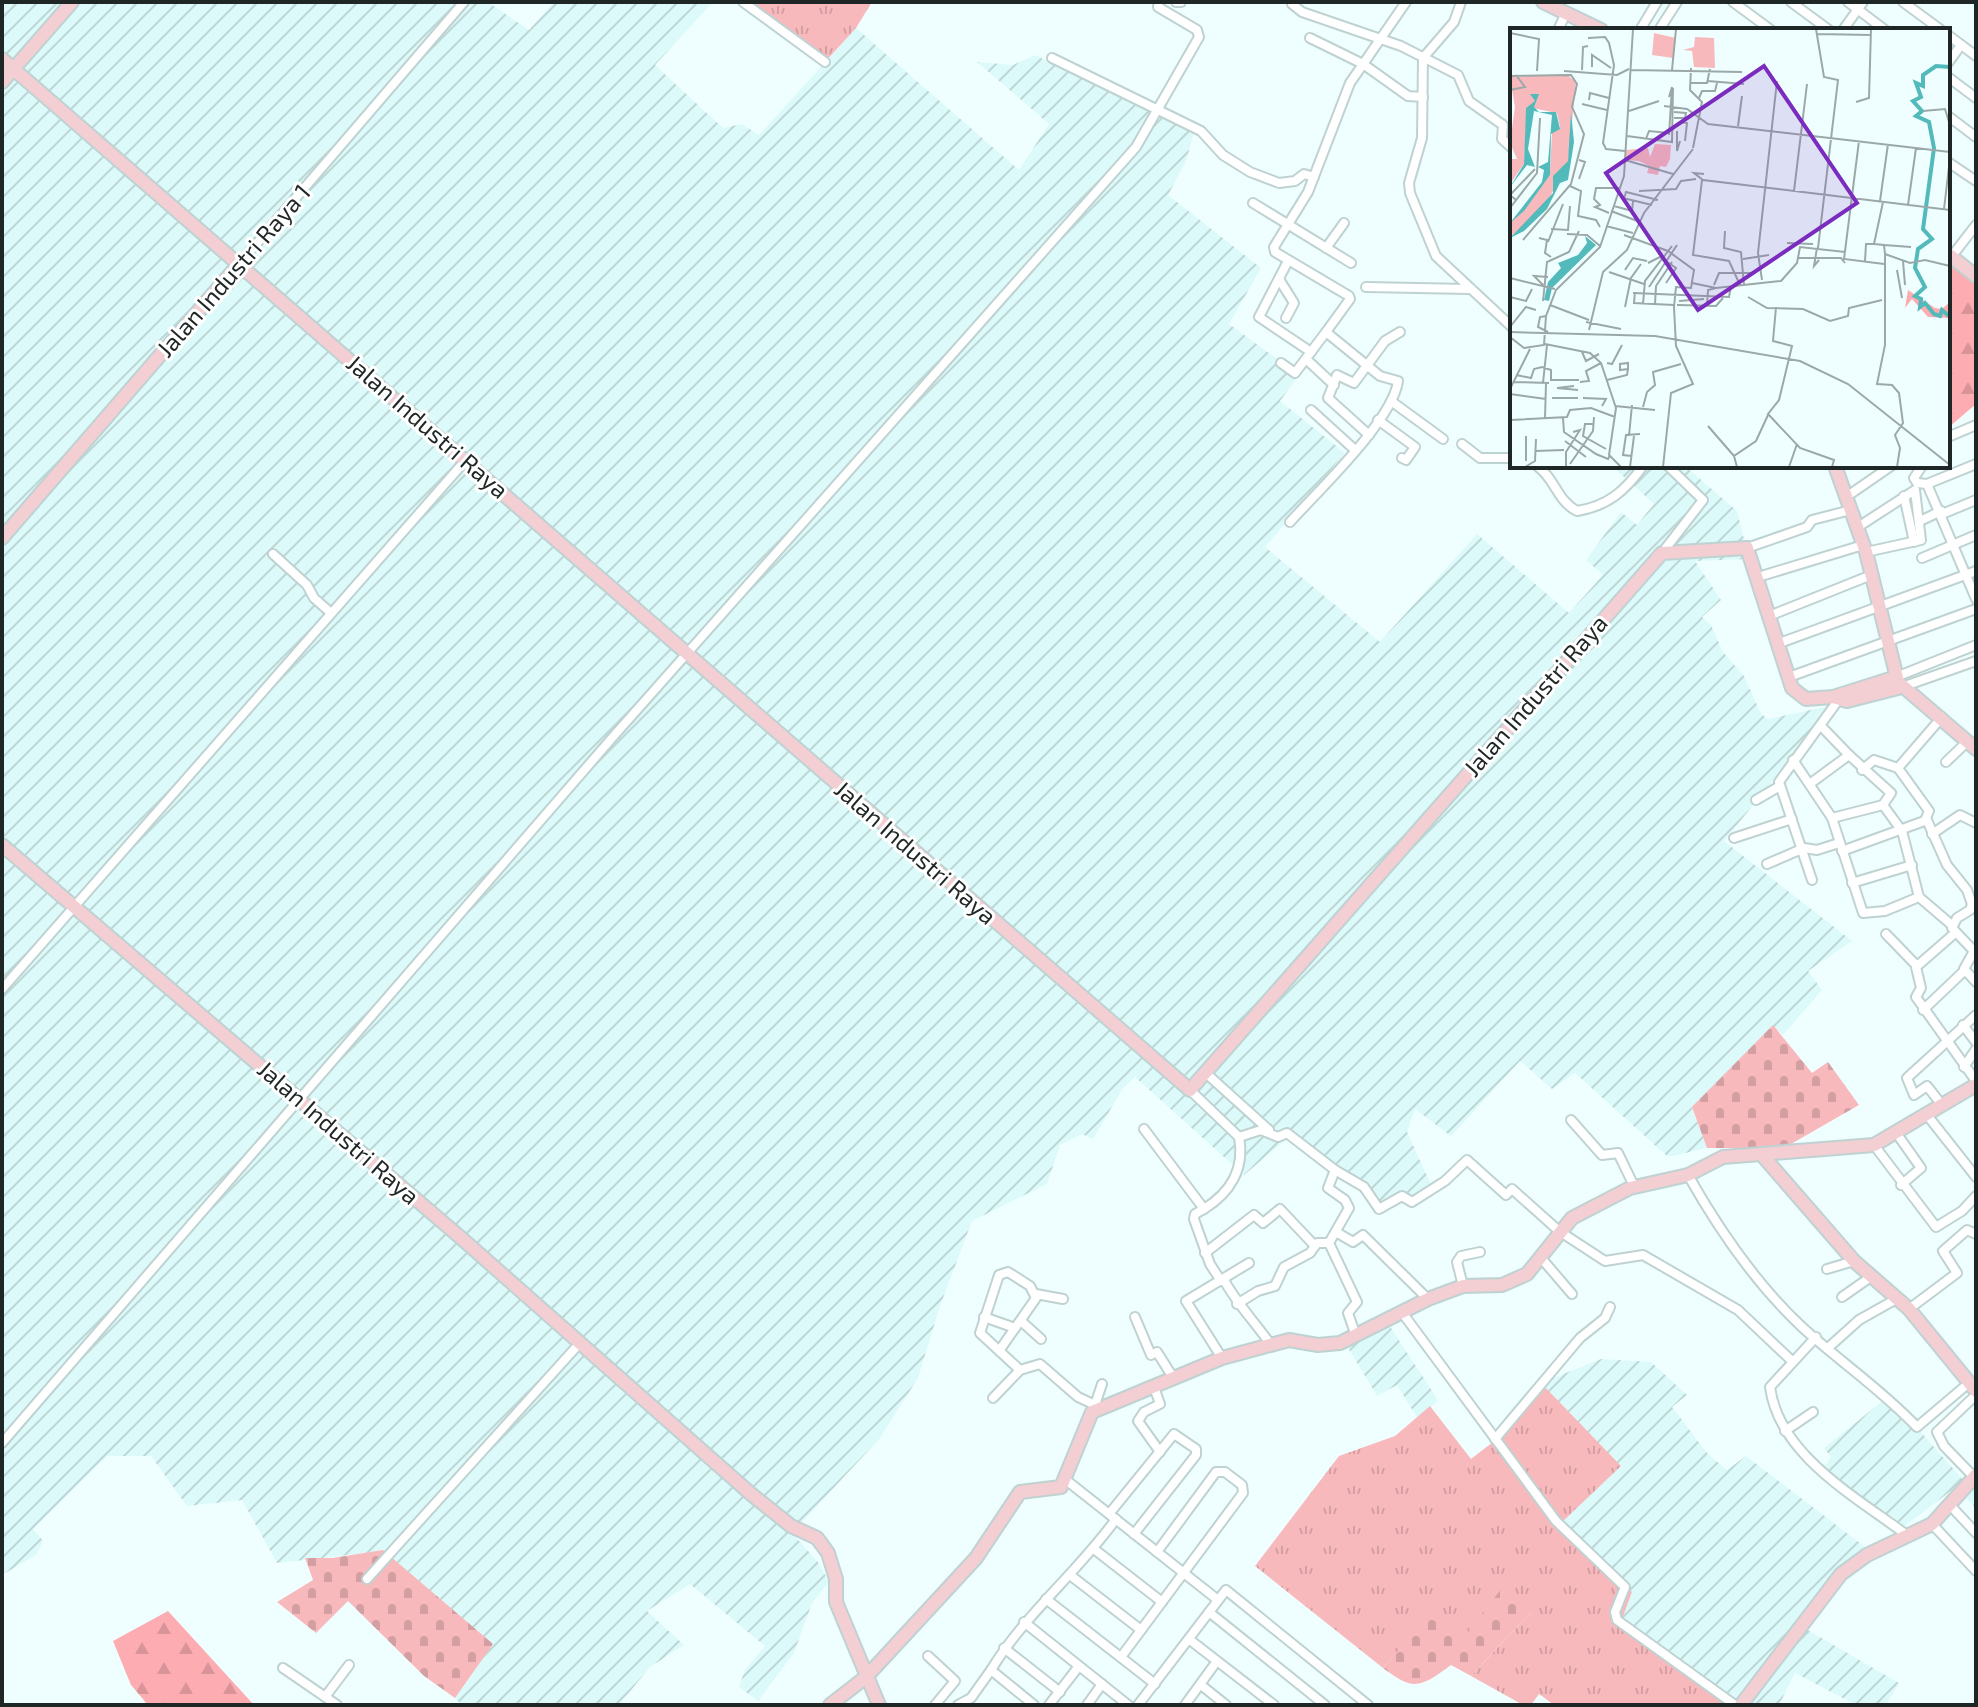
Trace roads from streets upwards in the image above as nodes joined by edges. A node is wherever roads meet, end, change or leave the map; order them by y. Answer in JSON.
{"nodes":[{"id":1,"x":72,"y":2,"type":"edge"},
{"id":2,"x":464,"y":2,"type":"edge"},
{"id":3,"x":743,"y":2,"type":"edge"},
{"id":4,"x":1159,"y":2,"type":"edge"},
{"id":5,"x":1461,"y":2,"type":"edge"},
{"id":6,"x":1543,"y":2,"type":"edge"},
{"id":7,"x":1657,"y":2,"type":"edge"},
{"id":8,"x":1677,"y":2,"type":"edge"},
{"id":9,"x":1733,"y":2,"type":"edge"},
{"id":10,"x":1753,"y":2,"type":"edge"},
{"id":11,"x":1791,"y":2,"type":"edge"},
{"id":12,"x":1848,"y":2,"type":"edge"},
{"id":13,"x":1903,"y":2,"type":"edge"},
{"id":14,"x":1404,"y":3,"type":"edge"},
{"id":15,"x":1292,"y":4,"type":"edge"},
{"id":16,"x":1860,"y":6,"type":"edge"},
{"id":17,"x":1561,"y":8,"type":"edge"},
{"id":18,"x":1746,"y":12,"type":"junction"},
{"id":19,"x":1558,"y":28,"type":"edge"},
{"id":20,"x":1597,"y":28,"type":"edge"},
{"id":21,"x":1641,"y":28,"type":"edge"},
{"id":22,"x":1660,"y":28,"type":"edge"},
{"id":23,"x":1768,"y":28,"type":"edge"},
{"id":24,"x":1826,"y":28,"type":"edge"},
{"id":25,"x":1844,"y":28,"type":"edge"},
{"id":26,"x":1883,"y":28,"type":"edge"},
{"id":27,"x":1938,"y":28,"type":"edge"},
{"id":28,"x":1950,"y":37,"type":"edge"},
{"id":29,"x":1310,"y":38,"type":"dead end"},
{"id":30,"x":1381,"y":42,"type":"junction"},
{"id":31,"x":1961,"y":45,"type":"junction"},
{"id":32,"x":1976,"y":56,"type":"edge"},
{"id":33,"x":1052,"y":58,"type":"dead end"},
{"id":34,"x":1423,"y":58,"type":"junction"},
{"id":35,"x":2,"y":59,"type":"edge"},
{"id":36,"x":1950,"y":60,"type":"edge"},
{"id":37,"x":825,"y":62,"type":"dead end"},
{"id":38,"x":1363,"y":64,"type":"junction"},
{"id":39,"x":13,"y":69,"type":"junction"},
{"id":40,"x":1950,"y":78,"type":"edge"},
{"id":41,"x":2,"y":82,"type":"edge"},
{"id":42,"x":1423,"y":97,"type":"junction"},
{"id":43,"x":1976,"y":98,"type":"edge"},
{"id":44,"x":1158,"y":112,"type":"junction"},
{"id":45,"x":1950,"y":118,"type":"edge"},
{"id":46,"x":1976,"y":137,"type":"edge"},
{"id":47,"x":1510,"y":146,"type":"edge"},
{"id":48,"x":1951,"y":165,"type":"edge"},
{"id":49,"x":1314,"y":177,"type":"junction"},
{"id":50,"x":1976,"y":181,"type":"edge"},
{"id":51,"x":1253,"y":203,"type":"dead end"},
{"id":52,"x":1344,"y":223,"type":"dead end"},
{"id":53,"x":1287,"y":225,"type":"junction"},
{"id":54,"x":1976,"y":225,"type":"edge"},
{"id":55,"x":1326,"y":248,"type":"junction"},
{"id":56,"x":1950,"y":255,"type":"edge"},
{"id":57,"x":1288,"y":261,"type":"junction"},
{"id":58,"x":1351,"y":263,"type":"dead end"},
{"id":59,"x":239,"y":264,"type":"junction"},
{"id":60,"x":1976,"y":276,"type":"edge"},
{"id":61,"x":1279,"y":279,"type":"junction"},
{"id":62,"x":1366,"y":287,"type":"dead end"},
{"id":63,"x":1470,"y":289,"type":"junction"},
{"id":64,"x":1286,"y":318,"type":"dead end"},
{"id":65,"x":1510,"y":325,"type":"edge"},
{"id":66,"x":1326,"y":332,"type":"junction"},
{"id":67,"x":1400,"y":332,"type":"dead end"},
{"id":68,"x":1308,"y":355,"type":"junction"},
{"id":69,"x":1281,"y":363,"type":"dead end"},
{"id":70,"x":1365,"y":365,"type":"junction"},
{"id":71,"x":1334,"y":385,"type":"junction"},
{"id":72,"x":1391,"y":401,"type":"junction"},
{"id":73,"x":1311,"y":410,"type":"dead end"},
{"id":74,"x":1378,"y":420,"type":"junction"},
{"id":75,"x":1976,"y":425,"type":"edge"},
{"id":76,"x":1369,"y":435,"type":"junction"},
{"id":77,"x":1950,"y":436,"type":"edge"},
{"id":78,"x":1443,"y":439,"type":"dead end"},
{"id":79,"x":1462,"y":444,"type":"dead end"},
{"id":80,"x":1415,"y":447,"type":"junction"},
{"id":81,"x":1355,"y":450,"type":"junction"},
{"id":82,"x":1424,"y":453,"type":"dead end"},
{"id":83,"x":1402,"y":458,"type":"dead end"},
{"id":84,"x":1510,"y":458,"type":"edge"},
{"id":85,"x":465,"y":461,"type":"junction"},
{"id":86,"x":1976,"y":464,"type":"edge"},
{"id":87,"x":1540,"y":468,"type":"edge"},
{"id":88,"x":1642,"y":468,"type":"edge"},
{"id":89,"x":1670,"y":468,"type":"edge"},
{"id":90,"x":1836,"y":468,"type":"edge"},
{"id":91,"x":1889,"y":468,"type":"edge"},
{"id":92,"x":1921,"y":468,"type":"edge"},
{"id":93,"x":1927,"y":484,"type":"junction"},
{"id":94,"x":1904,"y":496,"type":"junction"},
{"id":95,"x":1976,"y":500,"type":"edge"},
{"id":96,"x":1848,"y":503,"type":"junction"},
{"id":97,"x":1941,"y":513,"type":"junction"},
{"id":98,"x":1920,"y":521,"type":"junction"},
{"id":99,"x":1290,"y":522,"type":"dead end"},
{"id":100,"x":1858,"y":527,"type":"junction"},
{"id":101,"x":1976,"y":535,"type":"edge"},
{"id":102,"x":2,"y":538,"type":"edge"},
{"id":103,"x":1914,"y":542,"type":"junction"},
{"id":104,"x":1954,"y":544,"type":"junction"},
{"id":105,"x":1747,"y":548,"type":"junction"},
{"id":106,"x":1864,"y":548,"type":"junction"},
{"id":107,"x":1662,"y":553,"type":"junction"},
{"id":108,"x":273,"y":554,"type":"dead end"},
{"id":109,"x":1922,"y":558,"type":"dead end"},
{"id":110,"x":1976,"y":571,"type":"edge"},
{"id":111,"x":1966,"y":574,"type":"junction"},
{"id":112,"x":1869,"y":576,"type":"junction"},
{"id":113,"x":1758,"y":577,"type":"junction"},
{"id":114,"x":1976,"y":599,"type":"edge"},
{"id":115,"x":1877,"y":609,"type":"junction"},
{"id":116,"x":1976,"y":609,"type":"edge"},
{"id":117,"x":331,"y":613,"type":"junction"},
{"id":118,"x":1769,"y":616,"type":"junction"},
{"id":119,"x":1888,"y":643,"type":"junction"},
{"id":120,"x":1777,"y":644,"type":"junction"},
{"id":121,"x":1976,"y":645,"type":"edge"},
{"id":122,"x":687,"y":653,"type":"junction"},
{"id":123,"x":1976,"y":661,"type":"edge"},
{"id":124,"x":1789,"y":677,"type":"junction"},
{"id":125,"x":1899,"y":682,"type":"junction"},
{"id":126,"x":1839,"y":696,"type":"junction"},
{"id":127,"x":1942,"y":717,"type":"junction"},
{"id":128,"x":1821,"y":726,"type":"junction"},
{"id":129,"x":1972,"y":745,"type":"edge"},
{"id":130,"x":1849,"y":755,"type":"junction"},
{"id":131,"x":1793,"y":760,"type":"junction"},
{"id":132,"x":1946,"y":762,"type":"dead end"},
{"id":133,"x":1898,"y":768,"type":"junction"},
{"id":134,"x":1862,"y":770,"type":"junction"},
{"id":135,"x":1811,"y":783,"type":"junction"},
{"id":136,"x":1780,"y":786,"type":"junction"},
{"id":137,"x":1756,"y":800,"type":"dead end"},
{"id":138,"x":1883,"y":805,"type":"junction"},
{"id":139,"x":1832,"y":818,"type":"junction"},
{"id":140,"x":1792,"y":819,"type":"junction"},
{"id":141,"x":1927,"y":820,"type":"junction"},
{"id":142,"x":1976,"y":823,"type":"edge"},
{"id":143,"x":1902,"y":831,"type":"junction"},
{"id":144,"x":1932,"y":834,"type":"junction"},
{"id":145,"x":1734,"y":838,"type":"dead end"},
{"id":146,"x":2,"y":845,"type":"edge"},
{"id":147,"x":1841,"y":847,"type":"junction"},
{"id":148,"x":1803,"y":849,"type":"junction"},
{"id":149,"x":1767,"y":864,"type":"dead end"},
{"id":150,"x":1912,"y":865,"type":"junction"},
{"id":151,"x":1812,"y":880,"type":"dead end"},
{"id":152,"x":1852,"y":883,"type":"junction"},
{"id":153,"x":1919,"y":897,"type":"junction"},
{"id":154,"x":72,"y":906,"type":"junction"},
{"id":155,"x":1954,"y":929,"type":"junction"},
{"id":156,"x":1886,"y":934,"type":"dead end"},
{"id":157,"x":1975,"y":951,"type":"edge"},
{"id":158,"x":1917,"y":966,"type":"junction"},
{"id":159,"x":1964,"y":971,"type":"junction"},
{"id":160,"x":1976,"y":982,"type":"edge"},
{"id":161,"x":2,"y":989,"type":"edge"},
{"id":162,"x":1923,"y":1010,"type":"junction"},
{"id":163,"x":1976,"y":1015,"type":"edge"},
{"id":164,"x":1963,"y":1025,"type":"junction"},
{"id":165,"x":1945,"y":1041,"type":"junction"},
{"id":166,"x":1976,"y":1042,"type":"edge"},
{"id":167,"x":1976,"y":1049,"type":"edge"},
{"id":168,"x":1964,"y":1067,"type":"junction"},
{"id":169,"x":1208,"y":1075,"type":"junction"},
{"id":170,"x":1975,"y":1086,"type":"edge"},
{"id":171,"x":1190,"y":1090,"type":"junction"},
{"id":172,"x":299,"y":1100,"type":"junction"},
{"id":173,"x":1942,"y":1105,"type":"junction"},
{"id":174,"x":1927,"y":1115,"type":"junction"},
{"id":175,"x":1571,"y":1120,"type":"dead end"},
{"id":176,"x":1144,"y":1129,"type":"dead end"},
{"id":177,"x":1270,"y":1131,"type":"junction"},
{"id":178,"x":1897,"y":1134,"type":"junction"},
{"id":179,"x":1239,"y":1137,"type":"junction"},
{"id":180,"x":1874,"y":1145,"type":"junction"},
{"id":181,"x":1762,"y":1155,"type":"junction"},
{"id":182,"x":1335,"y":1170,"type":"junction"},
{"id":183,"x":1688,"y":1175,"type":"junction"},
{"id":184,"x":1976,"y":1177,"type":"edge"},
{"id":185,"x":1901,"y":1185,"type":"junction"},
{"id":186,"x":1634,"y":1186,"type":"junction"},
{"id":187,"x":1976,"y":1196,"type":"edge"},
{"id":188,"x":1204,"y":1209,"type":"junction"},
{"id":189,"x":1949,"y":1220,"type":"junction"},
{"id":190,"x":1559,"y":1231,"type":"junction"},
{"id":191,"x":1336,"y":1232,"type":"junction"},
{"id":192,"x":1961,"y":1233,"type":"junction"},
{"id":193,"x":1976,"y":1234,"type":"edge"},
{"id":194,"x":1329,"y":1243,"type":"junction"},
{"id":195,"x":1315,"y":1246,"type":"junction"},
{"id":196,"x":1480,"y":1252,"type":"dead end"},
{"id":197,"x":1205,"y":1253,"type":"junction"},
{"id":198,"x":1542,"y":1259,"type":"junction"},
{"id":199,"x":1854,"y":1261,"type":"junction"},
{"id":200,"x":1249,"y":1263,"type":"dead end"},
{"id":201,"x":1827,"y":1269,"type":"dead end"},
{"id":202,"x":1872,"y":1276,"type":"junction"},
{"id":203,"x":1222,"y":1280,"type":"junction"},
{"id":204,"x":1463,"y":1286,"type":"junction"},
{"id":205,"x":1036,"y":1294,"type":"junction"},
{"id":206,"x":1572,"y":1294,"type":"dead end"},
{"id":207,"x":1842,"y":1297,"type":"dead end"},
{"id":208,"x":1898,"y":1298,"type":"junction"},
{"id":209,"x":1063,"y":1299,"type":"dead end"},
{"id":210,"x":1428,"y":1299,"type":"junction"},
{"id":211,"x":1237,"y":1304,"type":"junction"},
{"id":212,"x":1610,"y":1307,"type":"dead end"},
{"id":213,"x":1909,"y":1309,"type":"junction"},
{"id":214,"x":1401,"y":1311,"type":"junction"},
{"id":215,"x":984,"y":1317,"type":"junction"},
{"id":216,"x":1135,"y":1317,"type":"dead end"},
{"id":217,"x":1018,"y":1325,"type":"junction"},
{"id":218,"x":1356,"y":1336,"type":"junction"},
{"id":219,"x":1816,"y":1337,"type":"junction"},
{"id":220,"x":1041,"y":1339,"type":"dead end"},
{"id":221,"x":578,"y":1345,"type":"junction"},
{"id":222,"x":1271,"y":1345,"type":"junction"},
{"id":223,"x":1829,"y":1347,"type":"junction"},
{"id":224,"x":999,"y":1351,"type":"junction"},
{"id":225,"x":1222,"y":1358,"type":"junction"},
{"id":226,"x":1792,"y":1361,"type":"junction"},
{"id":227,"x":1020,"y":1370,"type":"junction"},
{"id":228,"x":1174,"y":1379,"type":"junction"},
{"id":229,"x":1102,"y":1384,"type":"dead end"},
{"id":230,"x":1154,"y":1387,"type":"junction"},
{"id":231,"x":1974,"y":1389,"type":"edge"},
{"id":232,"x":993,"y":1398,"type":"dead end"},
{"id":233,"x":1093,"y":1409,"type":"junction"},
{"id":234,"x":1813,"y":1412,"type":"dead end"},
{"id":235,"x":1785,"y":1431,"type":"junction"},
{"id":236,"x":1495,"y":1439,"type":"junction"},
{"id":237,"x":2,"y":1443,"type":"edge"},
{"id":238,"x":1160,"y":1452,"type":"junction"},
{"id":239,"x":1975,"y":1476,"type":"edge"},
{"id":240,"x":1066,"y":1480,"type":"junction"},
{"id":241,"x":1949,"y":1504,"type":"junction"},
{"id":242,"x":1112,"y":1516,"type":"junction"},
{"id":243,"x":1932,"y":1524,"type":"junction"},
{"id":244,"x":1976,"y":1533,"type":"edge"},
{"id":245,"x":1134,"y":1534,"type":"junction"},
{"id":246,"x":1908,"y":1536,"type":"junction"},
{"id":247,"x":1094,"y":1549,"type":"junction"},
{"id":248,"x":1157,"y":1552,"type":"junction"},
{"id":249,"x":1976,"y":1571,"type":"edge"},
{"id":250,"x":1184,"y":1573,"type":"junction"},
{"id":251,"x":1070,"y":1575,"type":"junction"},
{"id":252,"x":367,"y":1579,"type":"dead end"},
{"id":253,"x":1046,"y":1599,"type":"junction"},
{"id":254,"x":1218,"y":1600,"type":"junction"},
{"id":255,"x":1162,"y":1602,"type":"junction"},
{"id":256,"x":1209,"y":1612,"type":"junction"},
{"id":257,"x":1024,"y":1622,"type":"junction"},
{"id":258,"x":1141,"y":1630,"type":"junction"},
{"id":259,"x":1190,"y":1640,"type":"junction"},
{"id":260,"x":1004,"y":1648,"type":"junction"},
{"id":261,"x":928,"y":1656,"type":"dead end"},
{"id":262,"x":1121,"y":1657,"type":"junction"},
{"id":263,"x":1217,"y":1661,"type":"junction"},
{"id":264,"x":349,"y":1665,"type":"dead end"},
{"id":265,"x":1079,"y":1666,"type":"junction"},
{"id":266,"x":283,"y":1668,"type":"dead end"},
{"id":267,"x":991,"y":1670,"type":"junction"},
{"id":268,"x":866,"y":1677,"type":"junction"},
{"id":269,"x":1102,"y":1684,"type":"junction"},
{"id":270,"x":1155,"y":1684,"type":"junction"},
{"id":271,"x":1201,"y":1685,"type":"junction"},
{"id":272,"x":1060,"y":1692,"type":"junction"},
{"id":273,"x":325,"y":1697,"type":"junction"},
{"id":274,"x":975,"y":1701,"type":"edge"},
{"id":275,"x":337,"y":1705,"type":"edge"},
{"id":276,"x":830,"y":1705,"type":"edge"},
{"id":277,"x":879,"y":1705,"type":"edge"},
{"id":278,"x":935,"y":1705,"type":"edge"},
{"id":279,"x":958,"y":1705,"type":"edge"},
{"id":280,"x":1034,"y":1705,"type":"edge"},
{"id":281,"x":1049,"y":1705,"type":"edge"},
{"id":282,"x":1087,"y":1705,"type":"edge"},
{"id":283,"x":1128,"y":1705,"type":"edge"},
{"id":284,"x":1138,"y":1705,"type":"edge"},
{"id":285,"x":1185,"y":1705,"type":"edge"},
{"id":286,"x":1226,"y":1705,"type":"edge"},
{"id":287,"x":1274,"y":1705,"type":"edge"},
{"id":288,"x":1325,"y":1705,"type":"edge"},
{"id":289,"x":1368,"y":1705,"type":"edge"},
{"id":290,"x":1738,"y":1705,"type":"edge"}],
"edges":[{"from":1,"to":39,"type":"street"},
{"from":2,"to":59,"type":"street","name":"Jalan Industri Raya 1"},
{"from":3,"to":37,"type":"street"},
{"from":4,"to":44,"type":"street"},
{"from":5,"to":34,"type":"street"},
{"from":6,"to":17,"type":"street"},
{"from":7,"to":21,"type":"street"},
{"from":8,"to":22,"type":"street"},
{"from":9,"to":18,"type":"street"},
{"from":10,"to":18,"type":"street"},
{"from":11,"to":24,"type":"street"},
{"from":12,"to":16,"type":"street"},
{"from":13,"to":27,"type":"street"},
{"from":14,"to":30,"type":"street"},
{"from":15,"to":30,"type":"street"},
{"from":16,"to":25,"type":"street"},
{"from":16,"to":26,"type":"street"},
{"from":17,"to":19,"type":"street"},
{"from":17,"to":20,"type":"street"},
{"from":18,"to":23,"type":"street"},
{"from":28,"to":31,"type":"street"},
{"from":29,"to":38,"type":"street"},
{"from":30,"to":34,"type":"street"},
{"from":30,"to":38,"type":"street"},
{"from":31,"to":32,"type":"street"},
{"from":31,"to":36,"type":"street"},
{"from":33,"to":44,"type":"street"},
{"from":34,"to":42,"type":"street"},
{"from":34,"to":47,"type":"street"},
{"from":35,"to":39,"type":"street","name":"Jalan Industri Raya"},
{"from":38,"to":42,"type":"street"},
{"from":38,"to":49,"type":"street"},
{"from":39,"to":41,"type":"street"},
{"from":39,"to":59,"type":"street","name":"Jalan Industri Raya"},
{"from":40,"to":43,"type":"street"},
{"from":42,"to":63,"type":"street"},
{"from":44,"to":49,"type":"street"},
{"from":44,"to":122,"type":"street"},
{"from":45,"to":46,"type":"street"},
{"from":48,"to":50,"type":"street"},
{"from":49,"to":53,"type":"street"},
{"from":51,"to":53,"type":"street"},
{"from":52,"to":55,"type":"street"},
{"from":53,"to":55,"type":"street"},
{"from":53,"to":57,"type":"street"},
{"from":54,"to":56,"type":"street"},
{"from":55,"to":58,"type":"street"},
{"from":56,"to":60,"type":"street"},
{"from":57,"to":61,"type":"street"},
{"from":57,"to":66,"type":"street"},
{"from":59,"to":85,"type":"street","name":"Jalan Industri Raya"},
{"from":59,"to":102,"type":"street","name":"Jalan Industri Raya 1"},
{"from":61,"to":64,"type":"street"},
{"from":61,"to":68,"type":"street"},
{"from":62,"to":63,"type":"street"},
{"from":63,"to":65,"type":"street"},
{"from":66,"to":68,"type":"street"},
{"from":66,"to":70,"type":"street"},
{"from":67,"to":70,"type":"street"},
{"from":68,"to":69,"type":"street"},
{"from":68,"to":71,"type":"street"},
{"from":70,"to":71,"type":"street"},
{"from":70,"to":72,"type":"street"},
{"from":71,"to":76,"type":"street"},
{"from":72,"to":74,"type":"street"},
{"from":72,"to":78,"type":"street"},
{"from":73,"to":81,"type":"street"},
{"from":74,"to":76,"type":"street"},
{"from":74,"to":80,"type":"street"},
{"from":75,"to":77,"type":"street"},
{"from":76,"to":81,"type":"street"},
{"from":79,"to":84,"type":"street"},
{"from":80,"to":82,"type":"street"},
{"from":80,"to":83,"type":"street"},
{"from":81,"to":99,"type":"street"},
{"from":85,"to":117,"type":"street"},
{"from":85,"to":122,"type":"street","name":"Jalan Industri Raya"},
{"from":86,"to":93,"type":"street"},
{"from":87,"to":88,"type":"street"},
{"from":89,"to":107,"type":"street","name":"Jalan Industri Raya"},
{"from":90,"to":96,"type":"street"},
{"from":91,"to":96,"type":"street"},
{"from":92,"to":93,"type":"street"},
{"from":93,"to":97,"type":"street"},
{"from":94,"to":98,"type":"street"},
{"from":94,"to":100,"type":"street"},
{"from":94,"to":103,"type":"street"},
{"from":95,"to":97,"type":"street"},
{"from":96,"to":100,"type":"street"},
{"from":96,"to":105,"type":"street"},
{"from":97,"to":98,"type":"street"},
{"from":97,"to":104,"type":"street"},
{"from":98,"to":103,"type":"street"},
{"from":100,"to":106,"type":"street"},
{"from":101,"to":104,"type":"street"},
{"from":103,"to":106,"type":"street"},
{"from":104,"to":109,"type":"street"},
{"from":104,"to":111,"type":"street"},
{"from":105,"to":107,"type":"street"},
{"from":105,"to":113,"type":"street"},
{"from":106,"to":112,"type":"street"},
{"from":106,"to":113,"type":"street"},
{"from":107,"to":169,"type":"street","name":"Jalan Industri Raya"},
{"from":108,"to":117,"type":"street"},
{"from":110,"to":111,"type":"street"},
{"from":111,"to":114,"type":"street"},
{"from":111,"to":115,"type":"street"},
{"from":112,"to":115,"type":"street"},
{"from":112,"to":118,"type":"street"},
{"from":113,"to":118,"type":"street"},
{"from":115,"to":119,"type":"street"},
{"from":115,"to":120,"type":"street"},
{"from":116,"to":119,"type":"street"},
{"from":117,"to":154,"type":"street"},
{"from":118,"to":120,"type":"street"},
{"from":119,"to":124,"type":"street"},
{"from":119,"to":125,"type":"street"},
{"from":120,"to":124,"type":"street"},
{"from":121,"to":125,"type":"street"},
{"from":122,"to":171,"type":"street","name":"Jalan Industri Raya"},
{"from":122,"to":172,"type":"street"},
{"from":123,"to":125,"type":"street"},
{"from":124,"to":126,"type":"street"},
{"from":125,"to":126,"type":"street"},
{"from":125,"to":127,"type":"street"},
{"from":126,"to":128,"type":"street"},
{"from":127,"to":129,"type":"street"},
{"from":127,"to":133,"type":"street"},
{"from":128,"to":130,"type":"street"},
{"from":128,"to":131,"type":"street"},
{"from":129,"to":132,"type":"street"},
{"from":130,"to":134,"type":"street"},
{"from":130,"to":135,"type":"street"},
{"from":131,"to":135,"type":"street"},
{"from":131,"to":136,"type":"street"},
{"from":133,"to":134,"type":"street"},
{"from":133,"to":141,"type":"street"},
{"from":134,"to":138,"type":"street"},
{"from":135,"to":139,"type":"street"},
{"from":136,"to":137,"type":"street"},
{"from":136,"to":140,"type":"street"},
{"from":138,"to":139,"type":"street"},
{"from":138,"to":143,"type":"street"},
{"from":139,"to":147,"type":"street"},
{"from":140,"to":145,"type":"street"},
{"from":140,"to":148,"type":"street"},
{"from":141,"to":143,"type":"street"},
{"from":141,"to":144,"type":"street"},
{"from":142,"to":144,"type":"street"},
{"from":143,"to":147,"type":"street"},
{"from":143,"to":150,"type":"street"},
{"from":144,"to":155,"type":"street"},
{"from":146,"to":154,"type":"street","name":"Jalan Industri Raya"},
{"from":147,"to":148,"type":"street"},
{"from":147,"to":152,"type":"street"},
{"from":148,"to":149,"type":"street"},
{"from":148,"to":151,"type":"street"},
{"from":150,"to":152,"type":"street"},
{"from":150,"to":153,"type":"street"},
{"from":152,"to":153,"type":"street"},
{"from":153,"to":155,"type":"street"},
{"from":154,"to":161,"type":"street"},
{"from":154,"to":172,"type":"street","name":"Jalan Industri Raya"},
{"from":155,"to":157,"type":"street"},
{"from":155,"to":158,"type":"street"},
{"from":156,"to":158,"type":"street"},
{"from":157,"to":159,"type":"street"},
{"from":158,"to":162,"type":"street"},
{"from":159,"to":160,"type":"street"},
{"from":159,"to":162,"type":"street"},
{"from":162,"to":165,"type":"street"},
{"from":163,"to":164,"type":"street"},
{"from":164,"to":165,"type":"street"},
{"from":164,"to":166,"type":"street"},
{"from":165,"to":168,"type":"street"},
{"from":165,"to":173,"type":"street"},
{"from":167,"to":168,"type":"street"},
{"from":168,"to":170,"type":"street"},
{"from":169,"to":171,"type":"street","name":"Jalan Industri Raya"},
{"from":169,"to":177,"type":"street"},
{"from":170,"to":173,"type":"street"},
{"from":171,"to":179,"type":"street"},
{"from":172,"to":221,"type":"street","name":"Jalan Industri Raya"},
{"from":172,"to":237,"type":"street"},
{"from":173,"to":174,"type":"street"},
{"from":174,"to":178,"type":"street"},
{"from":174,"to":184,"type":"street"},
{"from":175,"to":186,"type":"street"},
{"from":176,"to":188,"type":"street"},
{"from":177,"to":179,"type":"street"},
{"from":177,"to":182,"type":"street"},
{"from":178,"to":180,"type":"street"},
{"from":178,"to":185,"type":"street"},
{"from":179,"to":188,"type":"street"},
{"from":180,"to":181,"type":"street"},
{"from":180,"to":185,"type":"street"},
{"from":181,"to":183,"type":"street"},
{"from":181,"to":199,"type":"street"},
{"from":182,"to":190,"type":"street"},
{"from":182,"to":191,"type":"street"},
{"from":183,"to":186,"type":"street"},
{"from":183,"to":219,"type":"street"},
{"from":185,"to":189,"type":"street"},
{"from":186,"to":190,"type":"street"},
{"from":187,"to":189,"type":"street"},
{"from":188,"to":197,"type":"street"},
{"from":189,"to":192,"type":"street"},
{"from":190,"to":198,"type":"street"},
{"from":190,"to":226,"type":"street"},
{"from":191,"to":194,"type":"street"},
{"from":191,"to":210,"type":"street"},
{"from":192,"to":193,"type":"street"},
{"from":192,"to":213,"type":"street"},
{"from":194,"to":195,"type":"street"},
{"from":194,"to":218,"type":"street"},
{"from":195,"to":197,"type":"street"},
{"from":195,"to":211,"type":"street"},
{"from":196,"to":204,"type":"street"},
{"from":197,"to":203,"type":"street"},
{"from":198,"to":204,"type":"street"},
{"from":198,"to":206,"type":"street"},
{"from":199,"to":201,"type":"street"},
{"from":199,"to":202,"type":"street"},
{"from":200,"to":203,"type":"street"},
{"from":202,"to":207,"type":"street"},
{"from":202,"to":208,"type":"street"},
{"from":203,"to":211,"type":"street"},
{"from":203,"to":225,"type":"street"},
{"from":204,"to":210,"type":"street"},
{"from":205,"to":209,"type":"street"},
{"from":205,"to":215,"type":"street"},
{"from":205,"to":217,"type":"street"},
{"from":208,"to":213,"type":"street"},
{"from":208,"to":223,"type":"street"},
{"from":210,"to":214,"type":"street"},
{"from":211,"to":222,"type":"street"},
{"from":212,"to":236,"type":"street"},
{"from":213,"to":231,"type":"street"},
{"from":214,"to":218,"type":"street"},
{"from":214,"to":236,"type":"street"},
{"from":215,"to":217,"type":"street"},
{"from":215,"to":224,"type":"street"},
{"from":216,"to":228,"type":"street"},
{"from":217,"to":220,"type":"street"},
{"from":217,"to":224,"type":"street"},
{"from":218,"to":222,"type":"street"},
{"from":219,"to":223,"type":"street"},
{"from":219,"to":226,"type":"street"},
{"from":221,"to":252,"type":"street"},
{"from":221,"to":268,"type":"street","name":"Jalan Industri Raya"},
{"from":222,"to":225,"type":"street"},
{"from":223,"to":231,"type":"street"},
{"from":224,"to":227,"type":"street"},
{"from":225,"to":228,"type":"street"},
{"from":226,"to":235,"type":"street"},
{"from":227,"to":232,"type":"street"},
{"from":227,"to":233,"type":"street"},
{"from":228,"to":230,"type":"street"},
{"from":229,"to":233,"type":"street"},
{"from":230,"to":233,"type":"street"},
{"from":230,"to":238,"type":"street"},
{"from":231,"to":239,"type":"street"},
{"from":233,"to":240,"type":"street"},
{"from":234,"to":235,"type":"street"},
{"from":235,"to":246,"type":"street"},
{"from":236,"to":290,"type":"street"},
{"from":238,"to":242,"type":"street"},
{"from":238,"to":245,"type":"street"},
{"from":239,"to":241,"type":"street"},
{"from":240,"to":242,"type":"street"},
{"from":240,"to":268,"type":"street"},
{"from":241,"to":243,"type":"street"},
{"from":241,"to":244,"type":"street"},
{"from":242,"to":245,"type":"street"},
{"from":242,"to":247,"type":"street"},
{"from":243,"to":246,"type":"street"},
{"from":243,"to":249,"type":"street"},
{"from":245,"to":248,"type":"street"},
{"from":246,"to":290,"type":"street"},
{"from":247,"to":251,"type":"street"},
{"from":247,"to":255,"type":"street"},
{"from":248,"to":250,"type":"street"},
{"from":248,"to":250,"type":"street"},
{"from":250,"to":254,"type":"street"},
{"from":250,"to":255,"type":"street"},
{"from":251,"to":253,"type":"street"},
{"from":251,"to":258,"type":"street"},
{"from":253,"to":257,"type":"street"},
{"from":253,"to":262,"type":"street"},
{"from":254,"to":256,"type":"street"},
{"from":254,"to":289,"type":"street"},
{"from":255,"to":258,"type":"street"},
{"from":256,"to":259,"type":"street"},
{"from":256,"to":288,"type":"street"},
{"from":257,"to":260,"type":"street"},
{"from":257,"to":265,"type":"street"},
{"from":258,"to":262,"type":"street"},
{"from":259,"to":263,"type":"street"},
{"from":259,"to":270,"type":"street"},
{"from":260,"to":267,"type":"street"},
{"from":260,"to":272,"type":"street"},
{"from":261,"to":278,"type":"street"},
{"from":262,"to":270,"type":"street"},
{"from":263,"to":271,"type":"street"},
{"from":263,"to":287,"type":"street"},
{"from":264,"to":273,"type":"street"},
{"from":265,"to":269,"type":"street"},
{"from":265,"to":272,"type":"street"},
{"from":266,"to":273,"type":"street"},
{"from":267,"to":274,"type":"street"},
{"from":267,"to":280,"type":"street"},
{"from":268,"to":276,"type":"street"},
{"from":268,"to":277,"type":"street","name":"Jalan Industri Raya"},
{"from":269,"to":282,"type":"street"},
{"from":269,"to":283,"type":"street"},
{"from":270,"to":284,"type":"street"},
{"from":271,"to":285,"type":"street"},
{"from":271,"to":286,"type":"street"},
{"from":272,"to":281,"type":"street"},
{"from":273,"to":275,"type":"street"},
{"from":274,"to":279,"type":"street"}]}
